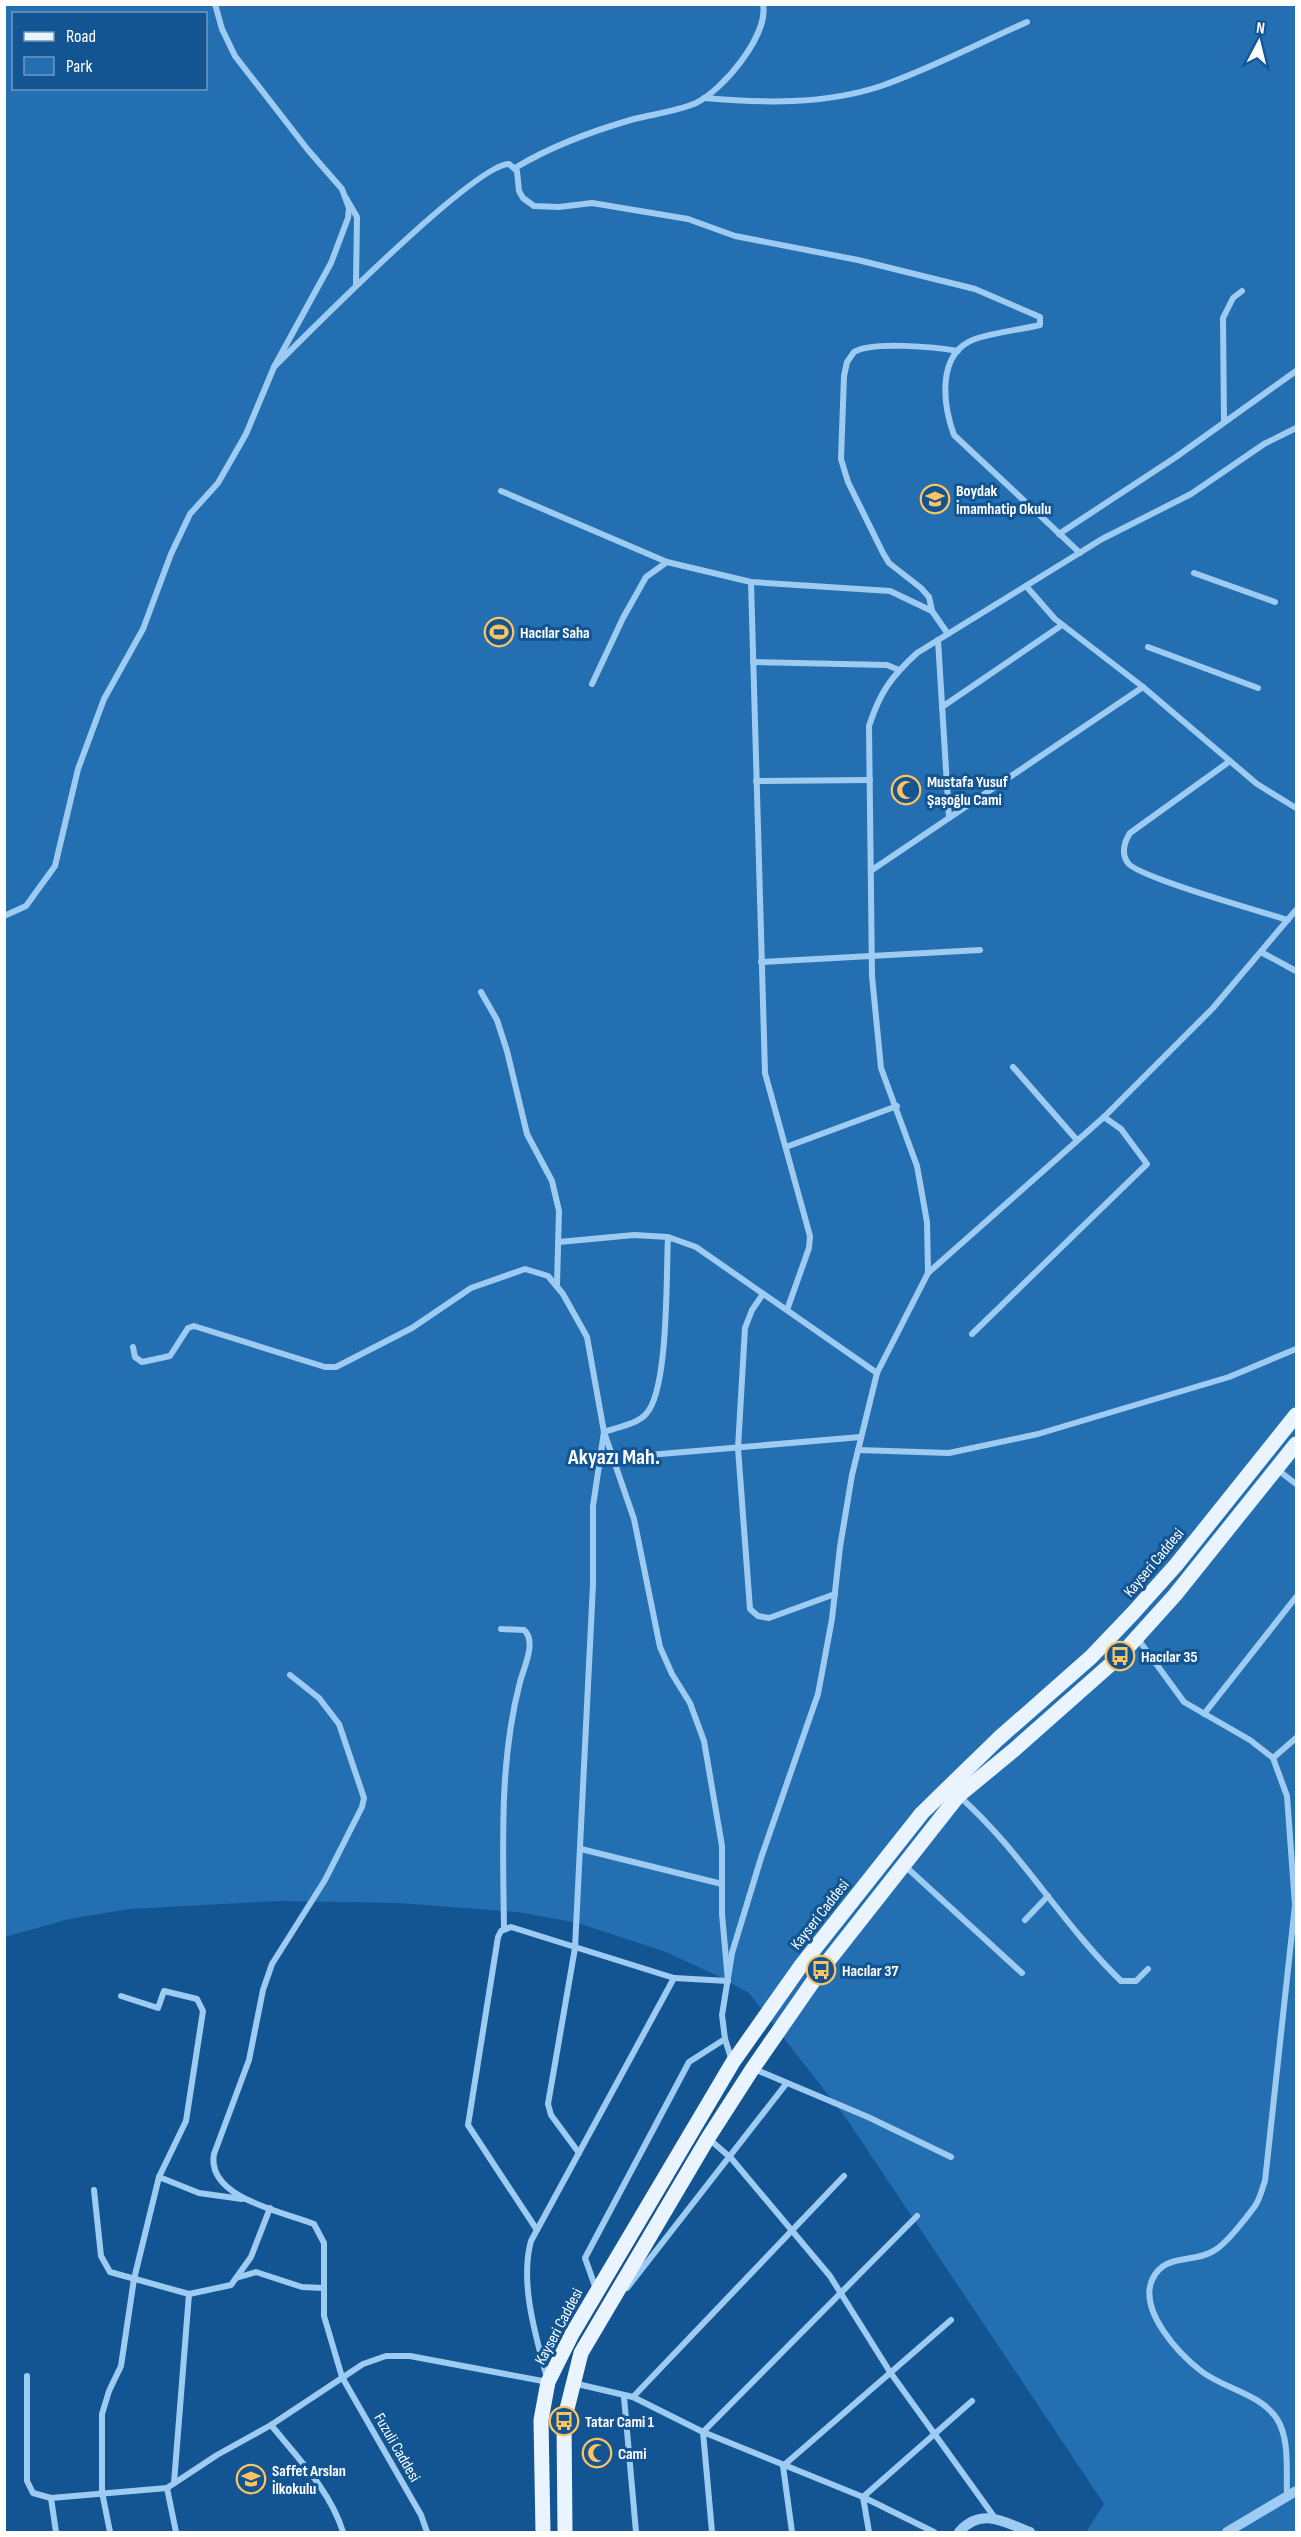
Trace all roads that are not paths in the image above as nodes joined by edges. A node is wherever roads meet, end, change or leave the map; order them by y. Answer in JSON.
{"nodes":[{"id":1,"x":216,"y":4,"type":"edge"},
{"id":2,"x":763,"y":4,"type":"edge"},
{"id":3,"x":1027,"y":22,"type":"dead end"},
{"id":4,"x":704,"y":98,"type":"junction"},
{"id":5,"x":515,"y":168,"type":"junction"},
{"id":6,"x":346,"y":198,"type":"junction"},
{"id":7,"x":356,"y":284,"type":"junction"},
{"id":8,"x":1242,"y":291,"type":"dead end"},
{"id":9,"x":958,"y":351,"type":"junction"},
{"id":10,"x":274,"y":367,"type":"junction"},
{"id":11,"x":1296,"y":370,"type":"edge"},
{"id":12,"x":1224,"y":421,"type":"junction"},
{"id":13,"x":1296,"y":428,"type":"edge"},
{"id":14,"x":501,"y":491,"type":"dead end"},
{"id":15,"x":1059,"y":534,"type":"junction"},
{"id":16,"x":1080,"y":553,"type":"junction"},
{"id":17,"x":667,"y":562,"type":"junction"},
{"id":18,"x":1194,"y":573,"type":"dead end"},
{"id":19,"x":751,"y":582,"type":"junction"},
{"id":20,"x":1026,"y":586,"type":"junction"},
{"id":21,"x":1275,"y":602,"type":"dead end"},
{"id":22,"x":932,"y":611,"type":"junction"},
{"id":23,"x":1062,"y":625,"type":"junction"},
{"id":24,"x":948,"y":634,"type":"junction"},
{"id":25,"x":938,"y":640,"type":"junction"},
{"id":26,"x":1148,"y":647,"type":"dead end"},
{"id":27,"x":753,"y":662,"type":"junction"},
{"id":28,"x":899,"y":670,"type":"junction"},
{"id":29,"x":592,"y":684,"type":"dead end"},
{"id":30,"x":1143,"y":687,"type":"junction"},
{"id":31,"x":1258,"y":688,"type":"dead end"},
{"id":32,"x":942,"y":706,"type":"junction"},
{"id":33,"x":1230,"y":762,"type":"junction"},
{"id":34,"x":870,"y":780,"type":"junction"},
{"id":35,"x":756,"y":781,"type":"junction"},
{"id":36,"x":1296,"y":808,"type":"edge"},
{"id":37,"x":949,"y":818,"type":"junction"},
{"id":38,"x":872,"y":870,"type":"junction"},
{"id":39,"x":1296,"y":910,"type":"edge"},
{"id":40,"x":4,"y":916,"type":"edge"},
{"id":41,"x":1288,"y":920,"type":"junction"},
{"id":42,"x":980,"y":950,"type":"dead end"},
{"id":43,"x":1261,"y":951,"type":"junction"},
{"id":44,"x":872,"y":955,"type":"junction"},
{"id":45,"x":761,"y":962,"type":"junction"},
{"id":46,"x":1296,"y":971,"type":"edge"},
{"id":47,"x":481,"y":992,"type":"dead end"},
{"id":48,"x":1013,"y":1067,"type":"dead end"},
{"id":49,"x":897,"y":1106,"type":"junction"},
{"id":50,"x":1104,"y":1117,"type":"junction"},
{"id":51,"x":1076,"y":1139,"type":"junction"},
{"id":52,"x":786,"y":1147,"type":"junction"},
{"id":53,"x":668,"y":1237,"type":"junction"},
{"id":54,"x":559,"y":1242,"type":"junction"},
{"id":55,"x":928,"y":1273,"type":"junction"},
{"id":56,"x":557,"y":1284,"type":"junction"},
{"id":57,"x":763,"y":1294,"type":"junction"},
{"id":58,"x":787,"y":1310,"type":"junction"},
{"id":59,"x":972,"y":1334,"type":"dead end"},
{"id":60,"x":133,"y":1347,"type":"dead end"},
{"id":61,"x":1296,"y":1349,"type":"edge"},
{"id":62,"x":877,"y":1373,"type":"junction"},
{"id":63,"x":1296,"y":1415,"type":"edge"},
{"id":64,"x":604,"y":1432,"type":"junction"},
{"id":65,"x":861,"y":1437,"type":"junction"},
{"id":66,"x":1296,"y":1444,"type":"edge"},
{"id":67,"x":738,"y":1448,"type":"junction"},
{"id":68,"x":858,"y":1450,"type":"junction"},
{"id":69,"x":613,"y":1458,"type":"junction"},
{"id":70,"x":1276,"y":1469,"type":"junction"},
{"id":71,"x":1296,"y":1484,"type":"edge"},
{"id":72,"x":835,"y":1594,"type":"junction"},
{"id":73,"x":1296,"y":1597,"type":"edge"},
{"id":74,"x":501,"y":1629,"type":"dead end"},
{"id":75,"x":1137,"y":1638,"type":"junction"},
{"id":76,"x":290,"y":1676,"type":"dead end"},
{"id":77,"x":1204,"y":1714,"type":"junction"},
{"id":78,"x":1296,"y":1738,"type":"edge"},
{"id":79,"x":1273,"y":1758,"type":"junction"},
{"id":80,"x":958,"y":1796,"type":"junction"},
{"id":81,"x":581,"y":1849,"type":"junction"},
{"id":82,"x":903,"y":1865,"type":"junction"},
{"id":83,"x":722,"y":1884,"type":"junction"},
{"id":84,"x":1048,"y":1896,"type":"junction"},
{"id":85,"x":1296,"y":1905,"type":"edge"},
{"id":86,"x":1025,"y":1920,"type":"dead end"},
{"id":87,"x":504,"y":1929,"type":"junction"},
{"id":88,"x":575,"y":1948,"type":"junction"},
{"id":89,"x":1148,"y":1969,"type":"dead end"},
{"id":90,"x":1022,"y":1973,"type":"dead end"},
{"id":91,"x":674,"y":1978,"type":"junction"},
{"id":92,"x":728,"y":1981,"type":"junction"},
{"id":93,"x":121,"y":1996,"type":"dead end"},
{"id":94,"x":724,"y":2039,"type":"junction"},
{"id":95,"x":733,"y":2062,"type":"junction"},
{"id":96,"x":753,"y":2068,"type":"junction"},
{"id":97,"x":786,"y":2084,"type":"junction"},
{"id":98,"x":708,"y":2138,"type":"junction"},
{"id":99,"x":579,"y":2153,"type":"junction"},
{"id":100,"x":951,"y":2157,"type":"dead end"},
{"id":101,"x":730,"y":2158,"type":"junction"},
{"id":102,"x":844,"y":2176,"type":"dead end"},
{"id":103,"x":159,"y":2177,"type":"junction"},
{"id":104,"x":94,"y":2190,"type":"dead end"},
{"id":105,"x":242,"y":2199,"type":"junction"},
{"id":106,"x":270,"y":2208,"type":"junction"},
{"id":107,"x":917,"y":2216,"type":"dead end"},
{"id":108,"x":537,"y":2230,"type":"junction"},
{"id":109,"x":793,"y":2230,"type":"junction"},
{"id":110,"x":236,"y":2278,"type":"junction"},
{"id":111,"x":134,"y":2279,"type":"junction"},
{"id":112,"x":324,"y":2288,"type":"junction"},
{"id":113,"x":597,"y":2292,"type":"junction"},
{"id":114,"x":189,"y":2294,"type":"junction"},
{"id":115,"x":841,"y":2295,"type":"junction"},
{"id":116,"x":951,"y":2320,"type":"dead end"},
{"id":117,"x":597,"y":2326,"type":"junction"},
{"id":118,"x":890,"y":2372,"type":"junction"},
{"id":119,"x":27,"y":2376,"type":"dead end"},
{"id":120,"x":342,"y":2377,"type":"junction"},
{"id":121,"x":548,"y":2382,"type":"junction"},
{"id":122,"x":572,"y":2383,"type":"junction"},
{"id":123,"x":624,"y":2397,"type":"junction"},
{"id":124,"x":633,"y":2397,"type":"junction"},
{"id":125,"x":972,"y":2401,"type":"dead end"},
{"id":126,"x":272,"y":2425,"type":"junction"},
{"id":127,"x":703,"y":2432,"type":"junction"},
{"id":128,"x":934,"y":2433,"type":"junction"},
{"id":129,"x":783,"y":2466,"type":"junction"},
{"id":130,"x":174,"y":2483,"type":"junction"},
{"id":131,"x":166,"y":2488,"type":"junction"},
{"id":132,"x":102,"y":2492,"type":"junction"},
{"id":133,"x":1292,"y":2493,"type":"edge"},
{"id":134,"x":863,"y":2497,"type":"junction"},
{"id":135,"x":51,"y":2498,"type":"junction"},
{"id":136,"x":995,"y":2519,"type":"junction"},
{"id":137,"x":1232,"y":2531,"type":"edge"},
{"id":138,"x":56,"y":2532,"type":"edge"},
{"id":139,"x":110,"y":2532,"type":"edge"},
{"id":140,"x":176,"y":2532,"type":"edge"},
{"id":141,"x":344,"y":2532,"type":"edge"},
{"id":142,"x":427,"y":2532,"type":"edge"},
{"id":143,"x":543,"y":2532,"type":"edge"},
{"id":144,"x":565,"y":2532,"type":"edge"},
{"id":145,"x":636,"y":2532,"type":"edge"},
{"id":146,"x":712,"y":2532,"type":"edge"},
{"id":147,"x":792,"y":2532,"type":"edge"},
{"id":148,"x":868,"y":2532,"type":"edge"},
{"id":149,"x":934,"y":2532,"type":"edge"},
{"id":150,"x":959,"y":2532,"type":"edge"},
{"id":151,"x":1030,"y":2532,"type":"edge"}],
"edges":[{"from":1,"to":6,"type":"street"},
{"from":2,"to":4,"type":"street"},
{"from":3,"to":4,"type":"street"},
{"from":4,"to":5,"type":"street"},
{"from":5,"to":7,"type":"street"},
{"from":5,"to":9,"type":"street"},
{"from":6,"to":7,"type":"street"},
{"from":6,"to":10,"type":"street"},
{"from":7,"to":10,"type":"street"},
{"from":8,"to":12,"type":"street"},
{"from":9,"to":15,"type":"street"},
{"from":9,"to":22,"type":"street"},
{"from":10,"to":40,"type":"street"},
{"from":11,"to":12,"type":"street"},
{"from":12,"to":15,"type":"street"},
{"from":13,"to":16,"type":"street"},
{"from":14,"to":17,"type":"street"},
{"from":15,"to":16,"type":"street"},
{"from":16,"to":20,"type":"street"},
{"from":17,"to":19,"type":"street"},
{"from":17,"to":29,"type":"street"},
{"from":18,"to":21,"type":"street"},
{"from":19,"to":22,"type":"street"},
{"from":19,"to":27,"type":"street"},
{"from":20,"to":23,"type":"street"},
{"from":20,"to":24,"type":"street"},
{"from":22,"to":24,"type":"street"},
{"from":23,"to":30,"type":"street"},
{"from":23,"to":32,"type":"street"},
{"from":24,"to":25,"type":"street"},
{"from":25,"to":28,"type":"street"},
{"from":25,"to":32,"type":"street"},
{"from":26,"to":31,"type":"street"},
{"from":27,"to":28,"type":"street"},
{"from":27,"to":35,"type":"street"},
{"from":28,"to":34,"type":"street"},
{"from":30,"to":33,"type":"street"},
{"from":30,"to":37,"type":"street"},
{"from":32,"to":37,"type":"street"},
{"from":33,"to":36,"type":"street"},
{"from":33,"to":41,"type":"street"},
{"from":34,"to":35,"type":"street"},
{"from":34,"to":38,"type":"street"},
{"from":35,"to":45,"type":"street"},
{"from":37,"to":38,"type":"street"},
{"from":38,"to":44,"type":"street"},
{"from":39,"to":41,"type":"street"},
{"from":41,"to":43,"type":"street"},
{"from":42,"to":44,"type":"street"},
{"from":43,"to":46,"type":"street"},
{"from":43,"to":50,"type":"street"},
{"from":44,"to":45,"type":"street"},
{"from":44,"to":49,"type":"street"},
{"from":45,"to":52,"type":"street"},
{"from":47,"to":54,"type":"street"},
{"from":48,"to":51,"type":"street"},
{"from":49,"to":52,"type":"street"},
{"from":49,"to":55,"type":"street"},
{"from":50,"to":51,"type":"street"},
{"from":50,"to":59,"type":"street"},
{"from":51,"to":55,"type":"street"},
{"from":52,"to":58,"type":"street"},
{"from":53,"to":54,"type":"street"},
{"from":53,"to":57,"type":"street"},
{"from":53,"to":64,"type":"street"},
{"from":54,"to":56,"type":"street"},
{"from":55,"to":62,"type":"street"},
{"from":56,"to":60,"type":"street"},
{"from":56,"to":64,"type":"street"},
{"from":57,"to":58,"type":"street"},
{"from":57,"to":67,"type":"street"},
{"from":58,"to":62,"type":"street"},
{"from":61,"to":68,"type":"street"},
{"from":62,"to":65,"type":"street"},
{"from":63,"to":95,"type":"main road","name":"Kayseri Caddesi"},
{"from":64,"to":69,"type":"street"},
{"from":64,"to":81,"type":"street"},
{"from":65,"to":67,"type":"street"},
{"from":65,"to":68,"type":"street"},
{"from":66,"to":70,"type":"main road","name":"Kayseri Caddesi"},
{"from":67,"to":69,"type":"street"},
{"from":67,"to":72,"type":"street"},
{"from":68,"to":72,"type":"street"},
{"from":69,"to":83,"type":"street"},
{"from":70,"to":71,"type":"street"},
{"from":70,"to":75,"type":"main road","name":"Kayseri Caddesi"},
{"from":72,"to":92,"type":"street"},
{"from":73,"to":77,"type":"street"},
{"from":74,"to":87,"type":"street"},
{"from":75,"to":77,"type":"street"},
{"from":75,"to":80,"type":"main road","name":"Kayseri Caddesi"},
{"from":76,"to":105,"type":"street"},
{"from":77,"to":79,"type":"street"},
{"from":78,"to":79,"type":"street"},
{"from":79,"to":85,"type":"street"},
{"from":80,"to":82,"type":"main road","name":"Kayseri Caddesi"},
{"from":80,"to":84,"type":"street"},
{"from":81,"to":83,"type":"street"},
{"from":81,"to":88,"type":"street"},
{"from":82,"to":90,"type":"street"},
{"from":82,"to":96,"type":"main road","name":"Kayseri Caddesi"},
{"from":83,"to":92,"type":"street"},
{"from":84,"to":86,"type":"street"},
{"from":84,"to":89,"type":"street"},
{"from":85,"to":133,"type":"street"},
{"from":87,"to":88,"type":"street"},
{"from":87,"to":108,"type":"street"},
{"from":88,"to":91,"type":"street"},
{"from":88,"to":99,"type":"street"},
{"from":91,"to":92,"type":"street"},
{"from":91,"to":99,"type":"street"},
{"from":92,"to":94,"type":"street"},
{"from":93,"to":103,"type":"street"},
{"from":94,"to":95,"type":"street"},
{"from":94,"to":113,"type":"street"},
{"from":95,"to":113,"type":"main road","name":"Kayseri Caddesi"},
{"from":96,"to":97,"type":"street"},
{"from":96,"to":98,"type":"main road","name":"Kayseri Caddesi"},
{"from":97,"to":100,"type":"street"},
{"from":97,"to":101,"type":"street"},
{"from":98,"to":101,"type":"street"},
{"from":98,"to":117,"type":"main road","name":"Kayseri Caddesi"},
{"from":99,"to":108,"type":"street"},
{"from":101,"to":109,"type":"street"},
{"from":101,"to":117,"type":"street"},
{"from":102,"to":109,"type":"street"},
{"from":103,"to":105,"type":"street","name":"Fuzuli Caddesi"},
{"from":103,"to":111,"type":"street"},
{"from":104,"to":111,"type":"street"},
{"from":105,"to":106,"type":"street","name":"Fuzuli Caddesi"},
{"from":106,"to":110,"type":"street"},
{"from":106,"to":112,"type":"street","name":"Fuzuli Caddesi"},
{"from":107,"to":115,"type":"street"},
{"from":108,"to":121,"type":"street"},
{"from":109,"to":115,"type":"street"},
{"from":109,"to":124,"type":"street"},
{"from":110,"to":112,"type":"street"},
{"from":110,"to":114,"type":"street"},
{"from":111,"to":114,"type":"street"},
{"from":111,"to":132,"type":"street"},
{"from":112,"to":120,"type":"street","name":"Fuzuli Caddesi"},
{"from":113,"to":121,"type":"main road","name":"Kayseri Caddesi"},
{"from":114,"to":130,"type":"street"},
{"from":115,"to":118,"type":"street"},
{"from":115,"to":127,"type":"street"},
{"from":116,"to":118,"type":"street"},
{"from":117,"to":122,"type":"main road","name":"Kayseri Caddesi"},
{"from":118,"to":128,"type":"street"},
{"from":118,"to":129,"type":"street"},
{"from":119,"to":135,"type":"street"},
{"from":120,"to":121,"type":"street"},
{"from":120,"to":126,"type":"street"},
{"from":120,"to":142,"type":"street","name":"Fuzuli Caddesi"},
{"from":121,"to":143,"type":"main road","name":"Kayseri Caddesi"},
{"from":122,"to":123,"type":"street"},
{"from":122,"to":144,"type":"main road","name":"Kayseri Caddesi"},
{"from":123,"to":124,"type":"street"},
{"from":123,"to":145,"type":"street"},
{"from":124,"to":127,"type":"street"},
{"from":125,"to":128,"type":"street"},
{"from":126,"to":130,"type":"street"},
{"from":126,"to":141,"type":"street"},
{"from":127,"to":129,"type":"street"},
{"from":127,"to":146,"type":"street"},
{"from":128,"to":134,"type":"street"},
{"from":128,"to":136,"type":"street"},
{"from":129,"to":134,"type":"street"},
{"from":129,"to":147,"type":"street"},
{"from":130,"to":131,"type":"street"},
{"from":131,"to":132,"type":"street"},
{"from":131,"to":140,"type":"street"},
{"from":132,"to":135,"type":"street"},
{"from":132,"to":139,"type":"street"},
{"from":133,"to":137,"type":"street"},
{"from":134,"to":148,"type":"street"},
{"from":134,"to":149,"type":"street"},
{"from":135,"to":138,"type":"street"},
{"from":136,"to":150,"type":"street"},
{"from":136,"to":151,"type":"street"}]}
